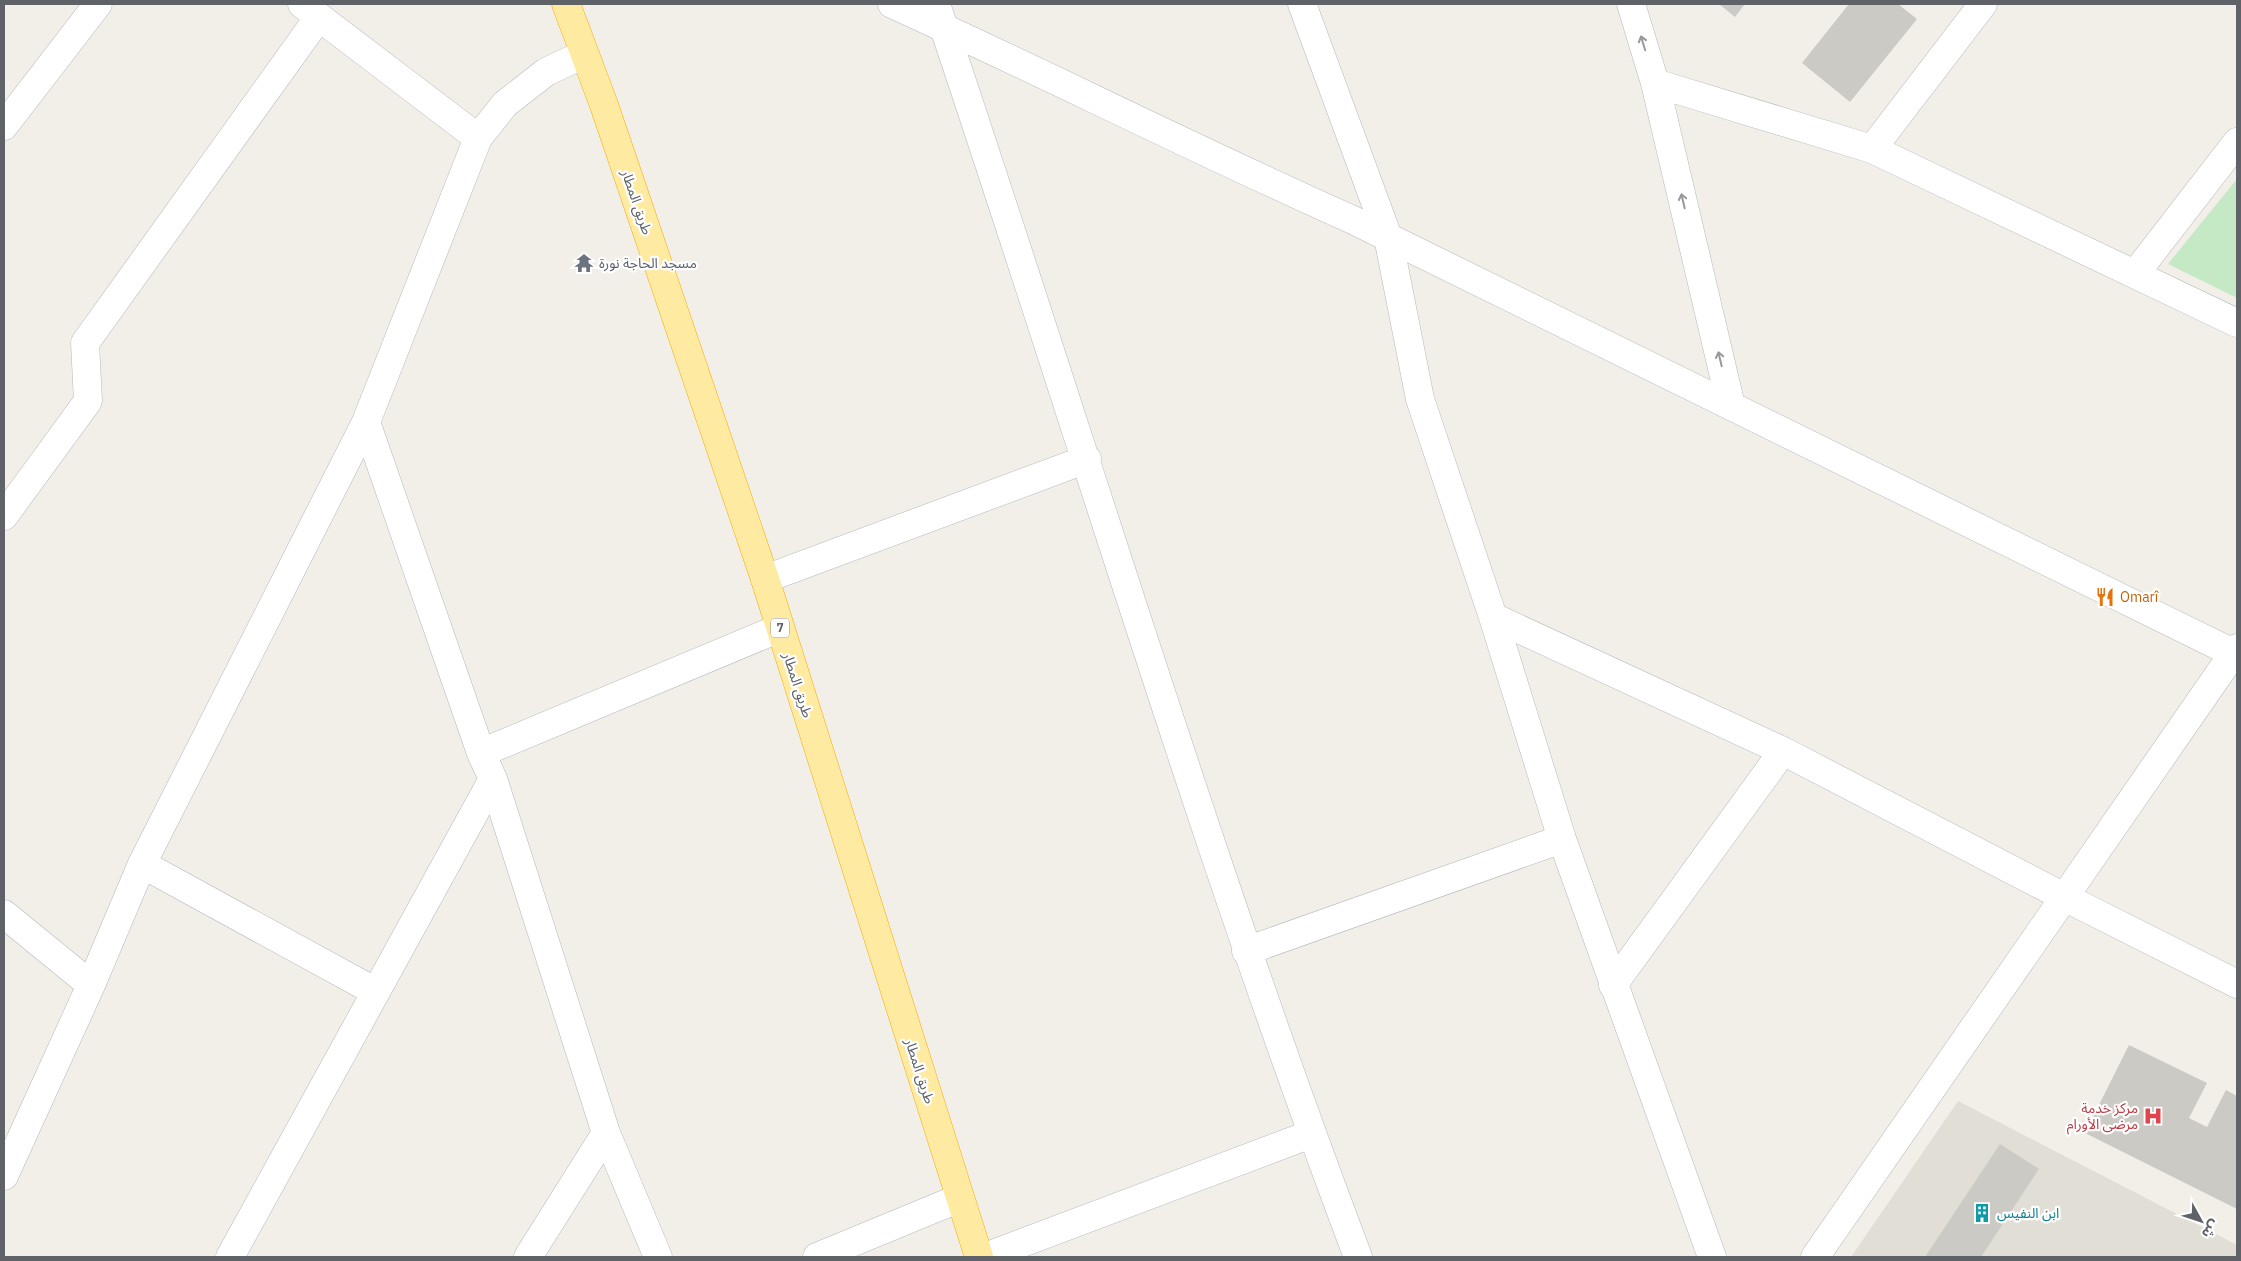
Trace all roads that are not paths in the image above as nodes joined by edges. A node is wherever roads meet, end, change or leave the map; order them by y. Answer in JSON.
{"nodes":[{"id":1,"x":98,"y":4,"type":"edge"},
{"id":2,"x":566,"y":4,"type":"edge"},
{"id":3,"x":892,"y":4,"type":"edge"},
{"id":4,"x":1302,"y":4,"type":"edge"},
{"id":5,"x":1632,"y":4,"type":"edge"},
{"id":6,"x":1983,"y":4,"type":"edge"},
{"id":7,"x":311,"y":10,"type":"edge"},
{"id":8,"x":940,"y":16,"type":"edge"},
{"id":9,"x":584,"y":54,"type":"junction"},
{"id":10,"x":1655,"y":83,"type":"junction"},
{"id":11,"x":4,"y":126,"type":"edge"},
{"id":12,"x":478,"y":138,"type":"junction"},
{"id":13,"x":2237,"y":142,"type":"edge"},
{"id":14,"x":1872,"y":149,"type":"junction"},
{"id":15,"x":1388,"y":237,"type":"junction"},
{"id":16,"x":2135,"y":274,"type":"junction"},
{"id":17,"x":2237,"y":323,"type":"edge"},
{"id":18,"x":1731,"y":406,"type":"junction"},
{"id":19,"x":366,"y":422,"type":"junction"},
{"id":20,"x":1087,"y":459,"type":"junction"},
{"id":21,"x":4,"y":516,"type":"edge"},
{"id":22,"x":765,"y":580,"type":"junction"},
{"id":23,"x":1493,"y":617,"type":"junction"},
{"id":24,"x":780,"y":628,"type":"junction"},
{"id":25,"x":2236,"y":652,"type":"edge"},
{"id":26,"x":1783,"y":751,"type":"junction"},
{"id":27,"x":481,"y":753,"type":"junction"},
{"id":28,"x":493,"y":779,"type":"junction"},
{"id":29,"x":1562,"y":838,"type":"junction"},
{"id":30,"x":142,"y":864,"type":"junction"},
{"id":31,"x":2066,"y":898,"type":"junction"},
{"id":32,"x":4,"y":914,"type":"edge"},
{"id":33,"x":1246,"y":951,"type":"junction"},
{"id":34,"x":2237,"y":984,"type":"edge"},
{"id":35,"x":92,"y":985,"type":"junction"},
{"id":36,"x":1613,"y":985,"type":"junction"},
{"id":37,"x":376,"y":992,"type":"junction"},
{"id":38,"x":606,"y":1133,"type":"junction"},
{"id":39,"x":1311,"y":1134,"type":"junction"},
{"id":40,"x":4,"y":1176,"type":"edge"},
{"id":41,"x":960,"y":1198,"type":"junction"},
{"id":42,"x":230,"y":1257,"type":"edge"},
{"id":43,"x":528,"y":1257,"type":"edge"},
{"id":44,"x":658,"y":1257,"type":"edge"},
{"id":45,"x":818,"y":1257,"type":"edge"},
{"id":46,"x":979,"y":1257,"type":"edge"},
{"id":47,"x":986,"y":1257,"type":"edge"},
{"id":48,"x":1358,"y":1257,"type":"edge"},
{"id":49,"x":1712,"y":1257,"type":"edge"},
{"id":50,"x":1815,"y":1257,"type":"edge"}],
"edges":[{"from":1,"to":11,"type":"street"},
{"from":2,"to":9,"type":"highway","name":"طريق المطار","number":"7"},
{"from":3,"to":8,"type":"street"},
{"from":4,"to":15,"type":"street"},
{"from":10,"to":5,"type":"street","one_way":true},
{"from":6,"to":14,"type":"street"},
{"from":7,"to":12,"type":"street"},
{"from":7,"to":21,"type":"street"},
{"from":8,"to":15,"type":"street"},
{"from":8,"to":20,"type":"street"},
{"from":9,"to":12,"type":"street"},
{"from":9,"to":22,"type":"highway","name":"طريق المطار","number":"7"},
{"from":10,"to":14,"type":"street"},
{"from":18,"to":10,"type":"street","one_way":true},
{"from":12,"to":19,"type":"street"},
{"from":13,"to":16,"type":"street"},
{"from":14,"to":16,"type":"street"},
{"from":15,"to":18,"type":"street"},
{"from":15,"to":23,"type":"street"},
{"from":16,"to":17,"type":"street"},
{"from":18,"to":25,"type":"street"},
{"from":19,"to":27,"type":"street"},
{"from":19,"to":30,"type":"street"},
{"from":20,"to":22,"type":"street"},
{"from":20,"to":33,"type":"street"},
{"from":22,"to":24,"type":"highway","name":"طريق المطار","number":"7"},
{"from":23,"to":26,"type":"street"},
{"from":23,"to":29,"type":"street"},
{"from":24,"to":27,"type":"street"},
{"from":24,"to":41,"type":"highway","name":"طريق المطار","number":"7"},
{"from":25,"to":31,"type":"street"},
{"from":26,"to":31,"type":"street"},
{"from":26,"to":36,"type":"street"},
{"from":27,"to":28,"type":"street"},
{"from":28,"to":37,"type":"street"},
{"from":28,"to":38,"type":"street"},
{"from":29,"to":33,"type":"street"},
{"from":29,"to":36,"type":"street"},
{"from":30,"to":35,"type":"street"},
{"from":30,"to":37,"type":"street"},
{"from":31,"to":34,"type":"street"},
{"from":31,"to":50,"type":"street"},
{"from":32,"to":35,"type":"street"},
{"from":33,"to":39,"type":"street"},
{"from":35,"to":40,"type":"street"},
{"from":36,"to":49,"type":"street"},
{"from":37,"to":42,"type":"street"},
{"from":38,"to":43,"type":"street"},
{"from":38,"to":44,"type":"street"},
{"from":39,"to":47,"type":"street"},
{"from":39,"to":48,"type":"street"},
{"from":41,"to":45,"type":"street"},
{"from":41,"to":46,"type":"highway","name":"طريق المطار","number":"7"}]}
